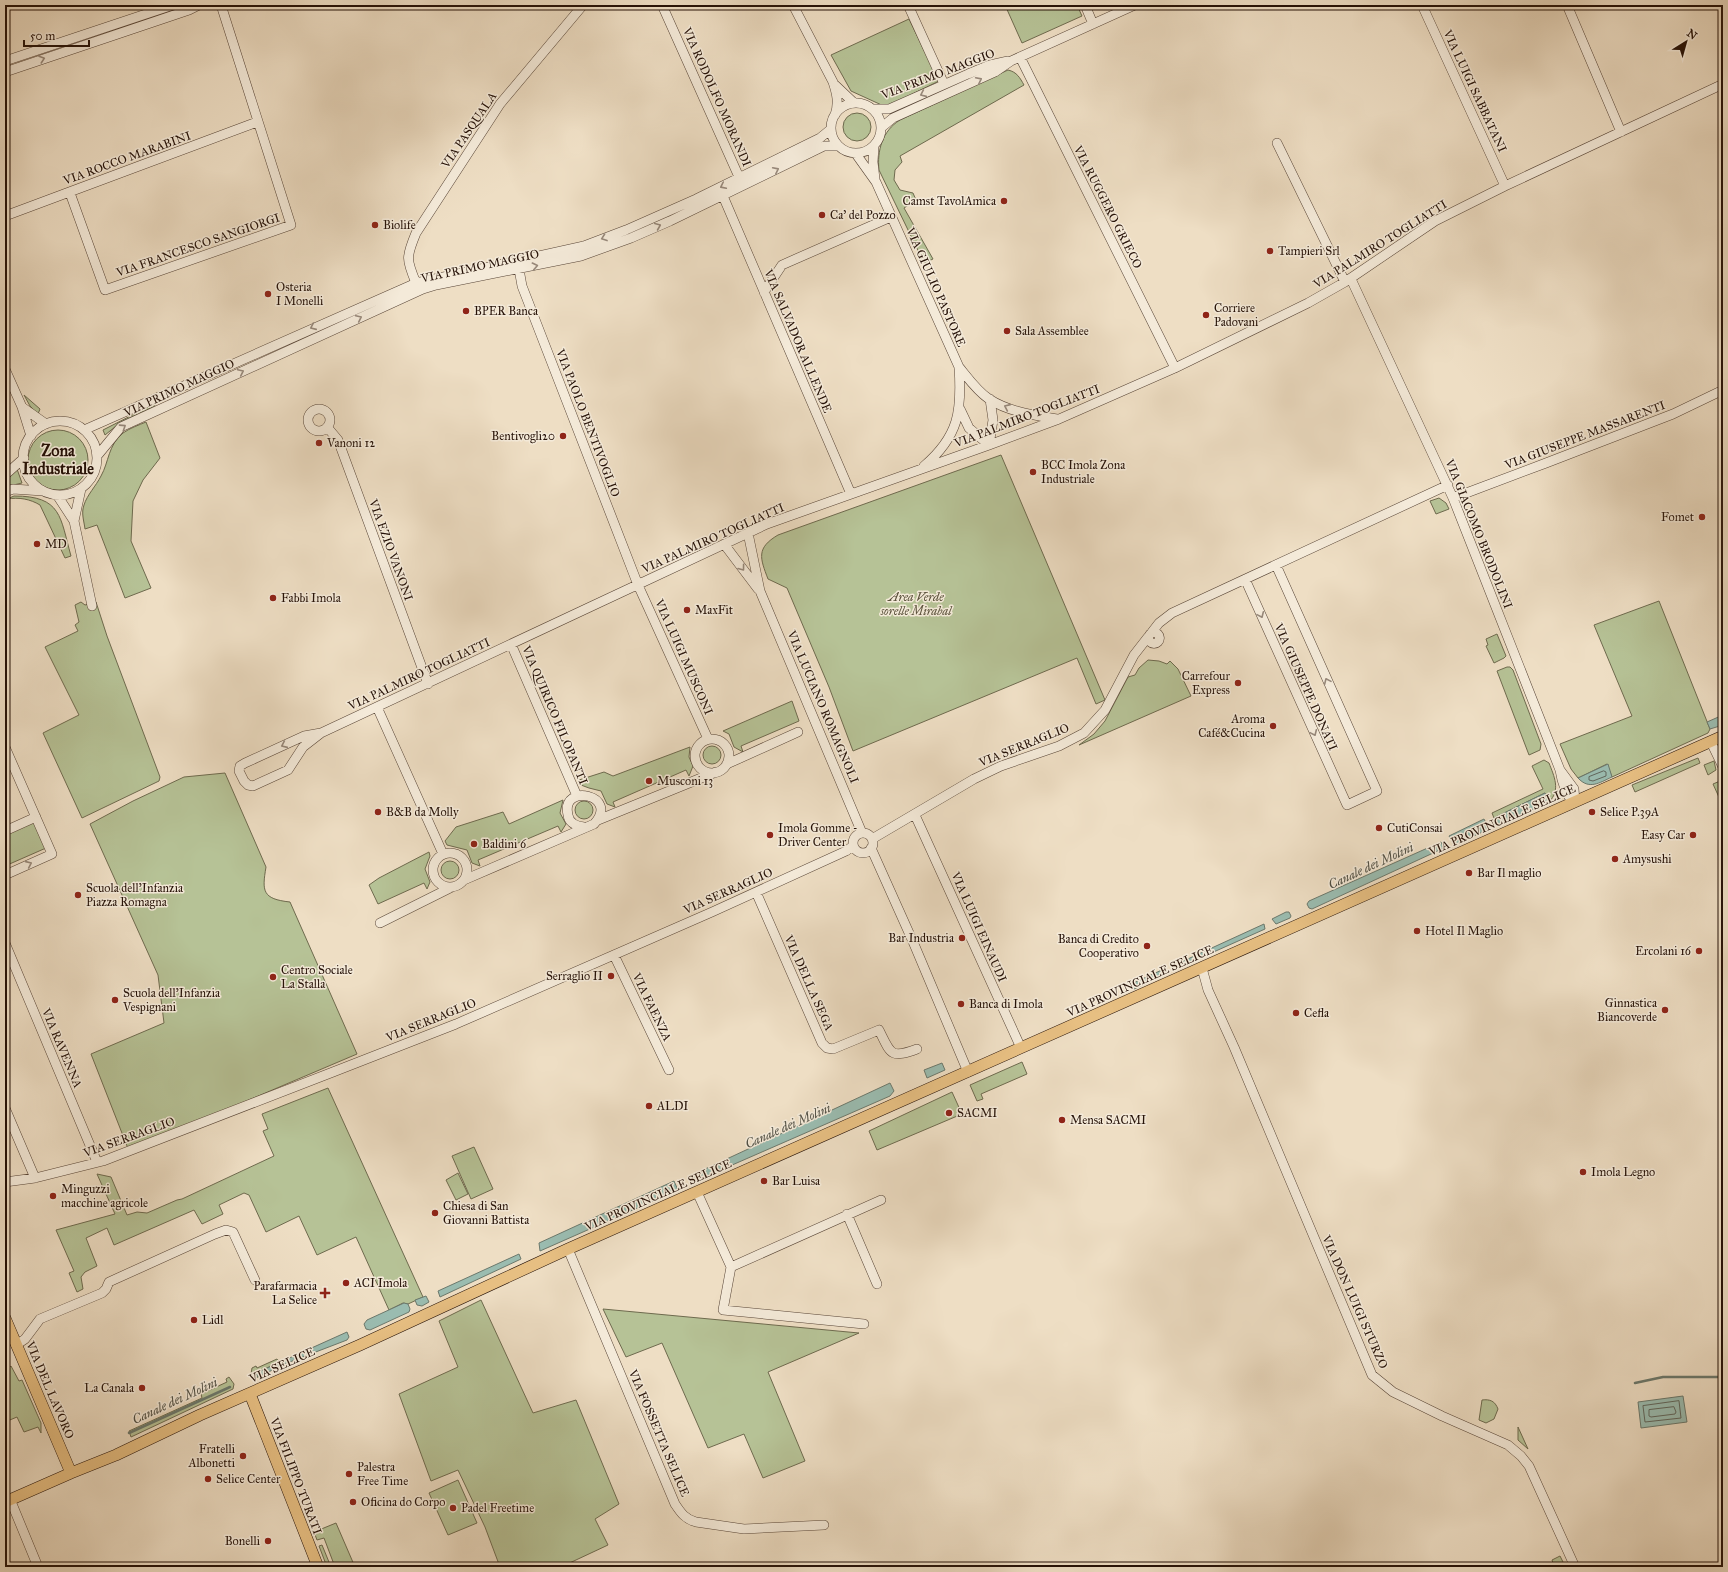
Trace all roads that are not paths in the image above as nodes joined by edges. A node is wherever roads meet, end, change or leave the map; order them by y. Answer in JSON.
{"nodes":[{"id":1,"x":173,"y":5,"type":"edge"},
{"id":2,"x":199,"y":5,"type":"edge"},
{"id":3,"x":221,"y":5,"type":"edge"},
{"id":4,"x":582,"y":5,"type":"edge"},
{"id":5,"x":662,"y":5,"type":"edge"},
{"id":6,"x":794,"y":5,"type":"edge"},
{"id":7,"x":908,"y":5,"type":"edge"},
{"id":8,"x":1085,"y":5,"type":"edge"},
{"id":9,"x":1135,"y":5,"type":"edge"},
{"id":10,"x":1422,"y":5,"type":"edge"},
{"id":11,"x":1567,"y":5,"type":"edge"},
{"id":12,"x":1093,"y":24,"type":"junction"},
{"id":13,"x":1015,"y":58,"type":"junction"},
{"id":14,"x":5,"y":61,"type":"edge"},
{"id":15,"x":5,"y":72,"type":"edge"},
{"id":16,"x":833,"y":82,"type":"junction"},
{"id":17,"x":944,"y":84,"type":"junction"},
{"id":18,"x":1723,"y":84,"type":"edge"},
{"id":19,"x":854,"y":103,"type":"junction"},
{"id":20,"x":873,"y":110,"type":"junction"},
{"id":21,"x":835,"y":115,"type":"junction"},
{"id":22,"x":258,"y":122,"type":"junction"},
{"id":23,"x":882,"y":127,"type":"junction"},
{"id":24,"x":831,"y":129,"type":"junction"},
{"id":25,"x":1621,"y":132,"type":"junction"},
{"id":26,"x":1277,"y":143,"type":"dead end"},
{"id":27,"x":838,"y":146,"type":"junction"},
{"id":28,"x":874,"y":146,"type":"junction"},
{"id":29,"x":856,"y":154,"type":"junction"},
{"id":30,"x":739,"y":177,"type":"junction"},
{"id":31,"x":876,"y":182,"type":"junction"},
{"id":32,"x":1505,"y":186,"type":"junction"},
{"id":33,"x":70,"y":193,"type":"junction"},
{"id":34,"x":723,"y":196,"type":"junction"},
{"id":35,"x":5,"y":216,"type":"edge"},
{"id":36,"x":891,"y":217,"type":"junction"},
{"id":37,"x":519,"y":269,"type":"junction"},
{"id":38,"x":1348,"y":280,"type":"junction"},
{"id":39,"x":416,"y":283,"type":"junction"},
{"id":40,"x":764,"y":292,"type":"junction"},
{"id":41,"x":959,"y":367,"type":"junction"},
{"id":42,"x":1176,"y":368,"type":"junction"},
{"id":43,"x":5,"y":369,"type":"edge"},
{"id":44,"x":1723,"y":390,"type":"edge"},
{"id":45,"x":990,"y":399,"type":"junction"},
{"id":46,"x":22,"y":407,"type":"junction"},
{"id":47,"x":960,"y":409,"type":"junction"},
{"id":48,"x":1059,"y":419,"type":"junction"},
{"id":49,"x":46,"y":424,"type":"junction"},
{"id":50,"x":327,"y":427,"type":"dead end"},
{"id":51,"x":84,"y":430,"type":"junction"},
{"id":52,"x":31,"y":436,"type":"junction"},
{"id":53,"x":989,"y":445,"type":"junction"},
{"id":54,"x":97,"y":456,"type":"junction"},
{"id":55,"x":24,"y":458,"type":"junction"},
{"id":56,"x":920,"y":470,"type":"junction"},
{"id":57,"x":5,"y":475,"type":"edge"},
{"id":58,"x":1448,"y":485,"type":"junction"},
{"id":59,"x":81,"y":488,"type":"junction"},
{"id":60,"x":5,"y":492,"type":"edge"},
{"id":61,"x":45,"y":492,"type":"junction"},
{"id":62,"x":850,"y":494,"type":"junction"},
{"id":63,"x":57,"y":495,"type":"junction"},
{"id":64,"x":1453,"y":498,"type":"junction"},
{"id":65,"x":74,"y":521,"type":"junction"},
{"id":66,"x":748,"y":533,"type":"junction"},
{"id":67,"x":724,"y":544,"type":"junction"},
{"id":68,"x":1276,"y":565,"type":"junction"},
{"id":69,"x":1244,"y":579,"type":"junction"},
{"id":70,"x":638,"y":585,"type":"junction"},
{"id":71,"x":760,"y":591,"type":"junction"},
{"id":72,"x":92,"y":606,"type":"dead end"},
{"id":73,"x":511,"y":644,"type":"junction"},
{"id":74,"x":428,"y":684,"type":"junction"},
{"id":75,"x":377,"y":707,"type":"junction"},
{"id":76,"x":798,"y":732,"type":"dead end"},
{"id":77,"x":321,"y":733,"type":"junction"},
{"id":78,"x":1723,"y":736,"type":"edge"},
{"id":79,"x":708,"y":739,"type":"junction"},
{"id":80,"x":1711,"y":742,"type":"junction"},
{"id":81,"x":5,"y":747,"type":"edge"},
{"id":82,"x":727,"y":764,"type":"junction"},
{"id":83,"x":1723,"y":767,"type":"edge"},
{"id":84,"x":716,"y":772,"type":"junction"},
{"id":85,"x":1570,"y":791,"type":"junction"},
{"id":86,"x":577,"y":796,"type":"junction"},
{"id":87,"x":1588,"y":796,"type":"junction"},
{"id":88,"x":1574,"y":802,"type":"junction"},
{"id":89,"x":1562,"y":808,"type":"junction"},
{"id":90,"x":915,"y":815,"type":"junction"},
{"id":91,"x":36,"y":817,"type":"junction"},
{"id":92,"x":598,"y":820,"type":"junction"},
{"id":93,"x":584,"y":827,"type":"junction"},
{"id":94,"x":5,"y":831,"type":"edge"},
{"id":95,"x":862,"y":832,"type":"junction"},
{"id":96,"x":872,"y":844,"type":"junction"},
{"id":97,"x":853,"y":846,"type":"junction"},
{"id":98,"x":443,"y":854,"type":"junction"},
{"id":99,"x":5,"y":875,"type":"edge"},
{"id":100,"x":464,"y":880,"type":"junction"},
{"id":101,"x":452,"y":887,"type":"junction"},
{"id":102,"x":756,"y":892,"type":"junction"},
{"id":103,"x":380,"y":923,"type":"dead end"},
{"id":104,"x":5,"y":944,"type":"edge"},
{"id":105,"x":614,"y":955,"type":"junction"},
{"id":106,"x":1202,"y":968,"type":"junction"},
{"id":107,"x":1021,"y":1048,"type":"junction"},
{"id":108,"x":917,"y":1049,"type":"dead end"},
{"id":109,"x":669,"y":1070,"type":"dead end"},
{"id":110,"x":968,"y":1072,"type":"junction"},
{"id":111,"x":5,"y":1108,"type":"edge"},
{"id":112,"x":97,"y":1162,"type":"junction"},
{"id":113,"x":35,"y":1178,"type":"junction"},
{"id":114,"x":5,"y":1182,"type":"edge"},
{"id":115,"x":697,"y":1192,"type":"junction"},
{"id":116,"x":881,"y":1200,"type":"dead end"},
{"id":117,"x":847,"y":1214,"type":"junction"},
{"id":118,"x":568,"y":1249,"type":"junction"},
{"id":119,"x":731,"y":1267,"type":"junction"},
{"id":120,"x":255,"y":1280,"type":"dead end"},
{"id":121,"x":877,"y":1284,"type":"dead end"},
{"id":122,"x":5,"y":1318,"type":"edge"},
{"id":123,"x":864,"y":1324,"type":"dead end"},
{"id":124,"x":16,"y":1345,"type":"junction"},
{"id":125,"x":250,"y":1394,"type":"junction"},
{"id":126,"x":71,"y":1473,"type":"junction"},
{"id":127,"x":8,"y":1500,"type":"edge"},
{"id":128,"x":824,"y":1525,"type":"dead end"},
{"id":129,"x":38,"y":1567,"type":"edge"},
{"id":130,"x":318,"y":1567,"type":"edge"},
{"id":131,"x":1575,"y":1567,"type":"edge"}],
"edges":[{"from":1,"to":14,"type":"street"},
{"from":15,"to":2,"type":"street","one_way":true},
{"from":3,"to":22,"type":"street","name":"VIA FRANCESCO SANGIORGI"},
{"from":4,"to":39,"type":"street","name":"VIA PASQUALA"},
{"from":5,"to":30,"type":"street","name":"VIA RODOLFO MORANDI"},
{"from":6,"to":16,"type":"street"},
{"from":7,"to":17,"type":"street"},
{"from":8,"to":12,"type":"street"},
{"from":9,"to":12,"type":"street","name":"VIA PRIMO MAGGIO"},
{"from":10,"to":32,"type":"street","name":"VIA LUIGI SABBATANI"},
{"from":11,"to":25,"type":"street"},
{"from":12,"to":13,"type":"street","name":"VIA PRIMO MAGGIO"},
{"from":13,"to":17,"type":"street","name":"VIA PRIMO MAGGIO"},
{"from":23,"to":13,"type":"street","name":"VIA PRIMO MAGGIO","one_way":true},
{"from":13,"to":42,"type":"street","name":"VIA RUGGERO GRIECO"},
{"from":16,"to":19,"type":"street"},
{"from":16,"to":21,"type":"street"},
{"from":17,"to":20,"type":"street","name":"VIA PRIMO MAGGIO","one_way":true},
{"from":18,"to":25,"type":"street","name":"VIA PALMIRO TOGLIATTI"},
{"from":19,"to":20,"type":"street","name":"VIA PRIMO MAGGIO"},
{"from":19,"to":21,"type":"street"},
{"from":20,"to":23,"type":"street","name":"VIA PRIMO MAGGIO"},
{"from":21,"to":24,"type":"street"},
{"from":22,"to":33,"type":"street","name":"VIA ROCCO MARABINI"},
{"from":22,"to":33,"type":"street","name":"VIA FRANCESCO SANGIORGI"},
{"from":23,"to":28,"type":"street"},
{"from":24,"to":27,"type":"street"},
{"from":24,"to":30,"type":"street","name":"VIA PRIMO MAGGIO"},
{"from":25,"to":32,"type":"street","name":"VIA PALMIRO TOGLIATTI"},
{"from":26,"to":38,"type":"street","name":"VIA GIACOMO BRODOLINI"},
{"from":27,"to":29,"type":"street"},
{"from":34,"to":27,"type":"street","name":"VIA PRIMO MAGGIO","one_way":true},
{"from":28,"to":29,"type":"street"},
{"from":28,"to":31,"type":"street","name":"VIA GIULIO PASTORE"},
{"from":29,"to":31,"type":"street","name":"VIA GIULIO PASTORE"},
{"from":30,"to":39,"type":"street","name":"VIA PRIMO MAGGIO","one_way":true},
{"from":31,"to":36,"type":"street","name":"VIA GIULIO PASTORE"},
{"from":32,"to":38,"type":"street","name":"VIA PALMIRO TOGLIATTI"},
{"from":33,"to":35,"type":"street","name":"VIA ROCCO MARABINI"},
{"from":37,"to":34,"type":"street","name":"VIA PRIMO MAGGIO","one_way":true},
{"from":34,"to":40,"type":"street","name":"VIA SALVADOR ALLENDE"},
{"from":36,"to":40,"type":"street"},
{"from":36,"to":41,"type":"street","name":"VIA GIULIO PASTORE"},
{"from":54,"to":37,"type":"street","name":"VIA PRIMO MAGGIO","one_way":true},
{"from":37,"to":70,"type":"street","name":"VIA PAOLO BENTIVOGLIO"},
{"from":38,"to":42,"type":"street","name":"VIA PALMIRO TOGLIATTI"},
{"from":38,"to":58,"type":"street","name":"VIA GIACOMO BRODOLINI"},
{"from":39,"to":51,"type":"street","name":"VIA PRIMO MAGGIO","one_way":true},
{"from":40,"to":62,"type":"street","name":"VIA SALVADOR ALLENDE"},
{"from":41,"to":45,"type":"street","name":"VIA GIULIO PASTORE"},
{"from":41,"to":47,"type":"street","name":"VIA GIULIO PASTORE"},
{"from":42,"to":48,"type":"street","name":"VIA PALMIRO TOGLIATTI"},
{"from":43,"to":46,"type":"street"},
{"from":44,"to":64,"type":"street","name":"VIA GIUSEPPE MASSARENTI"},
{"from":48,"to":45,"type":"street","name":"VIA GIULIO PASTORE","one_way":true},
{"from":45,"to":53,"type":"street"},
{"from":46,"to":49,"type":"street"},
{"from":46,"to":52,"type":"street"},
{"from":47,"to":53,"type":"street","name":"VIA GIULIO PASTORE"},
{"from":47,"to":56,"type":"street","name":"VIA GIULIO PASTORE"},
{"from":48,"to":53,"type":"street","name":"VIA PALMIRO TOGLIATTI"},
{"from":49,"to":51,"type":"street"},
{"from":49,"to":52,"type":"street"},
{"from":50,"to":74,"type":"street","name":"VIA EZIO VANONI"},
{"from":51,"to":54,"type":"street"},
{"from":52,"to":55,"type":"street"},
{"from":53,"to":56,"type":"street","name":"VIA PALMIRO TOGLIATTI"},
{"from":54,"to":59,"type":"street","name":"VIA PRIMO MAGGIO"},
{"from":55,"to":57,"type":"street"},
{"from":55,"to":61,"type":"street"},
{"from":56,"to":62,"type":"street","name":"VIA PALMIRO TOGLIATTI"},
{"from":58,"to":64,"type":"street","name":"VIA GIACOMO BRODOLINI"},
{"from":58,"to":68,"type":"street"},
{"from":59,"to":63,"type":"street"},
{"from":59,"to":65,"type":"street"},
{"from":60,"to":61,"type":"street"},
{"from":61,"to":63,"type":"street"},
{"from":62,"to":66,"type":"street","name":"VIA PALMIRO TOGLIATTI"},
{"from":63,"to":65,"type":"street"},
{"from":64,"to":85,"type":"street","name":"VIA GIACOMO BRODOLINI"},
{"from":65,"to":72,"type":"street"},
{"from":66,"to":67,"type":"street","name":"VIA PALMIRO TOGLIATTI"},
{"from":66,"to":71,"type":"street","name":"VIA LUCIANO ROMAGNOLI"},
{"from":67,"to":70,"type":"street","name":"VIA PALMIRO TOGLIATTI"},
{"from":67,"to":71,"type":"street","name":"VIA LUCIANO ROMAGNOLI","one_way":true},
{"from":68,"to":69,"type":"street"},
{"from":69,"to":68,"type":"street","name":"VIA GIUSEPPE DONATI","one_way":true},
{"from":69,"to":90,"type":"street","name":"VIA SERRAGLIO"},
{"from":70,"to":73,"type":"street","name":"VIA PALMIRO TOGLIATTI"},
{"from":70,"to":79,"type":"street","name":"VIA LUIGI MUSCONI"},
{"from":71,"to":95,"type":"street","name":"VIA LUCIANO ROMAGNOLI"},
{"from":73,"to":74,"type":"street","name":"VIA PALMIRO TOGLIATTI"},
{"from":73,"to":86,"type":"street","name":"VIA QUIRICO FILOPANTI"},
{"from":74,"to":75,"type":"street","name":"VIA PALMIRO TOGLIATTI"},
{"from":75,"to":77,"type":"street","name":"VIA PALMIRO TOGLIATTI"},
{"from":75,"to":98,"type":"street"},
{"from":76,"to":82,"type":"street"},
{"from":77,"to":77,"type":"street","name":"VIA PALMIRO TOGLIATTI","one_way":true},
{"from":78,"to":80,"type":"main road","name":"VIA PROVINCIALE SELICE"},
{"from":79,"to":82,"type":"street"},
{"from":79,"to":84,"type":"street"},
{"from":80,"to":83,"type":"street"},
{"from":80,"to":87,"type":"main road","name":"VIA PROVINCIALE SELICE"},
{"from":81,"to":91,"type":"street"},
{"from":82,"to":84,"type":"street"},
{"from":84,"to":92,"type":"street"},
{"from":85,"to":87,"type":"street"},
{"from":85,"to":88,"type":"street"},
{"from":85,"to":89,"type":"street"},
{"from":86,"to":92,"type":"street","name":"VIA QUIRICO FILOPANTI"},
{"from":86,"to":93,"type":"street","name":"VIA QUIRICO FILOPANTI"},
{"from":87,"to":88,"type":"main road","name":"VIA PROVINCIALE SELICE"},
{"from":88,"to":89,"type":"main road","name":"VIA PROVINCIALE SELICE"},
{"from":89,"to":106,"type":"main road","name":"VIA PROVINCIALE SELICE"},
{"from":90,"to":96,"type":"street","name":"VIA SERRAGLIO"},
{"from":90,"to":107,"type":"street","name":"VIA LUIGI EINAUDI"},
{"from":91,"to":94,"type":"street"},
{"from":99,"to":91,"type":"street","one_way":true},
{"from":92,"to":93,"type":"street"},
{"from":93,"to":100,"type":"street"},
{"from":95,"to":96,"type":"street"},
{"from":95,"to":97,"type":"street","name":"VIA SERRAGLIO"},
{"from":96,"to":97,"type":"street"},
{"from":96,"to":110,"type":"street"},
{"from":97,"to":102,"type":"street","name":"VIA SERRAGLIO"},
{"from":98,"to":100,"type":"street"},
{"from":98,"to":101,"type":"street"},
{"from":100,"to":101,"type":"street"},
{"from":101,"to":103,"type":"street"},
{"from":102,"to":105,"type":"street","name":"VIA SERRAGLIO"},
{"from":102,"to":108,"type":"street","name":"VIA DELLA SEGA"},
{"from":104,"to":112,"type":"street","name":"VIA RAVENNA"},
{"from":105,"to":109,"type":"street","name":"VIA FAENZA"},
{"from":105,"to":112,"type":"street","name":"VIA SERRAGLIO"},
{"from":106,"to":107,"type":"main road","name":"VIA PROVINCIALE SELICE"},
{"from":106,"to":131,"type":"street","name":"VIA DON LUIGI STURZO"},
{"from":107,"to":110,"type":"main road","name":"VIA PROVINCIALE SELICE"},
{"from":110,"to":115,"type":"main road","name":"VIA PROVINCIALE SELICE"},
{"from":111,"to":113,"type":"street"},
{"from":112,"to":113,"type":"street","name":"VIA SERRAGLIO"},
{"from":113,"to":114,"type":"street","name":"VIA SERRAGLIO"},
{"from":115,"to":118,"type":"main road","name":"VIA PROVINCIALE SELICE"},
{"from":115,"to":119,"type":"street"},
{"from":116,"to":117,"type":"street"},
{"from":117,"to":119,"type":"street"},
{"from":117,"to":121,"type":"street"},
{"from":118,"to":125,"type":"main road","name":"VIA SELICE"},
{"from":118,"to":128,"type":"street","name":"VIA FOSSETTA SELICE"},
{"from":119,"to":123,"type":"street"},
{"from":120,"to":124,"type":"street"},
{"from":122,"to":124,"type":"main road","name":"VIA DEL LAVORO"},
{"from":124,"to":126,"type":"main road","name":"VIA DEL LAVORO"},
{"from":125,"to":126,"type":"main road","name":"VIA SELICE"},
{"from":125,"to":130,"type":"main road","name":"VIA FILIPPO TURATI"},
{"from":126,"to":127,"type":"main road","name":"VIA SELICE"},
{"from":127,"to":129,"type":"street"}]}
